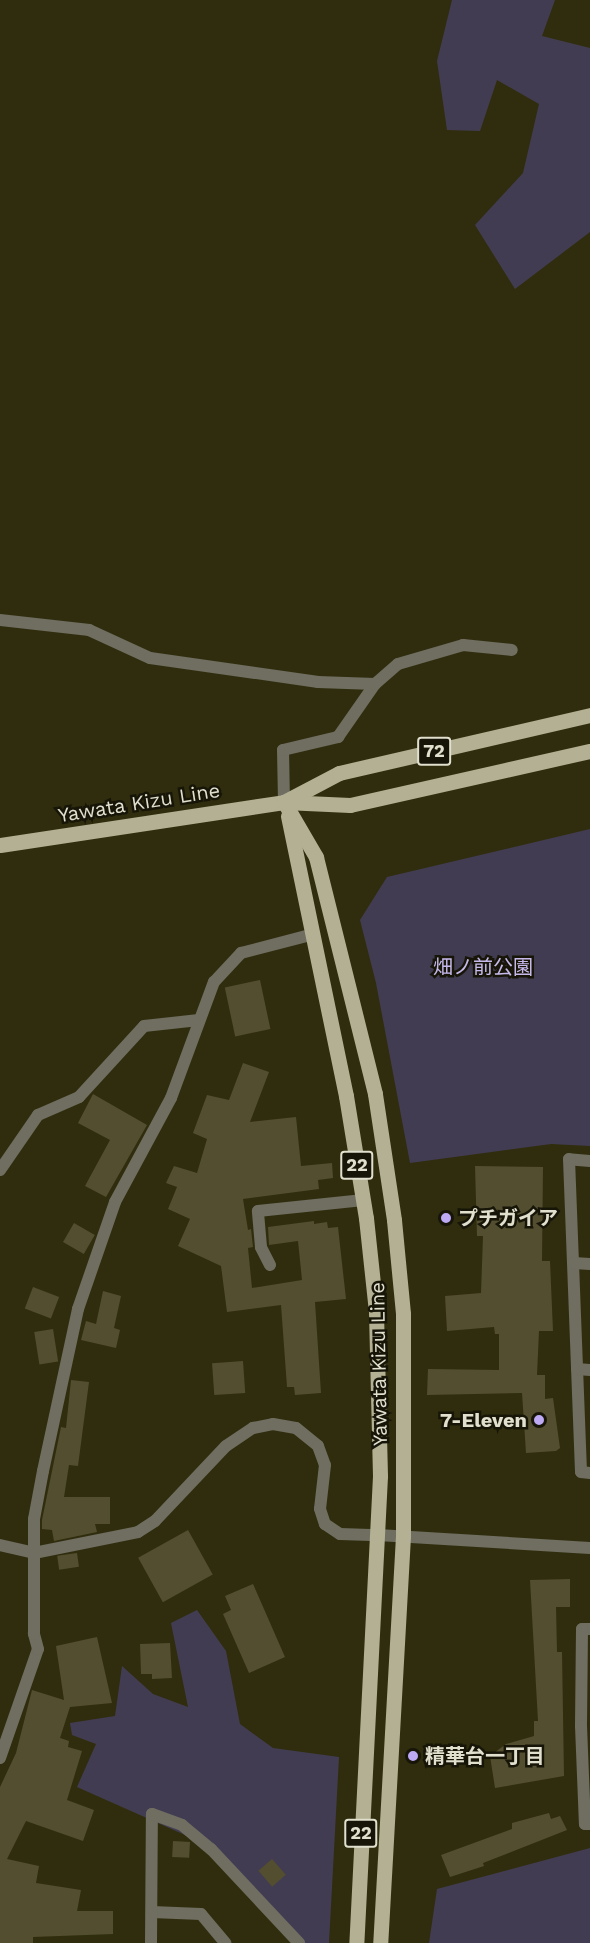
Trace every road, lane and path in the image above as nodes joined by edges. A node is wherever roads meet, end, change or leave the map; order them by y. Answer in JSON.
{"nodes":[{"id":1,"x":0,"y":620,"type":"edge"},
{"id":2,"x":512,"y":650,"type":"dead end"},
{"id":3,"x":375,"y":684,"type":"junction"},
{"id":4,"x":590,"y":715,"type":"edge"},
{"id":5,"x":590,"y":751,"type":"edge"},
{"id":6,"x":284,"y":801,"type":"junction"},
{"id":7,"x":0,"y":845,"type":"edge"},
{"id":8,"x":314,"y":934,"type":"junction"},
{"id":9,"x":199,"y":1020,"type":"junction"},
{"id":10,"x":590,"y":1161,"type":"edge"},
{"id":11,"x":0,"y":1170,"type":"edge"},
{"id":12,"x":363,"y":1200,"type":"junction"},
{"id":13,"x":574,"y":1263,"type":"junction"},
{"id":14,"x":590,"y":1264,"type":"edge"},
{"id":15,"x":270,"y":1265,"type":"dead end"},
{"id":16,"x":577,"y":1369,"type":"junction"},
{"id":17,"x":590,"y":1370,"type":"edge"},
{"id":18,"x":590,"y":1473,"type":"edge"},
{"id":19,"x":378,"y":1535,"type":"junction"},
{"id":20,"x":403,"y":1536,"type":"junction"},
{"id":21,"x":0,"y":1545,"type":"edge"},
{"id":22,"x":590,"y":1548,"type":"edge"},
{"id":23,"x":34,"y":1552,"type":"junction"},
{"id":24,"x":590,"y":1629,"type":"edge"},
{"id":25,"x":585,"y":1727,"type":"edge"},
{"id":26,"x":0,"y":1758,"type":"edge"},
{"id":27,"x":590,"y":1824,"type":"edge"},
{"id":28,"x":152,"y":1912,"type":"junction"},
{"id":29,"x":152,"y":1943,"type":"edge"},
{"id":30,"x":225,"y":1943,"type":"edge"},
{"id":31,"x":298,"y":1943,"type":"edge"},
{"id":32,"x":356,"y":1943,"type":"edge"},
{"id":33,"x":380,"y":1943,"type":"edge"}],
"edges":[{"from":1,"to":3,"type":"street"},
{"from":2,"to":3,"type":"street"},
{"from":3,"to":6,"type":"street"},
{"from":4,"to":6,"type":"main road","number":"72"},
{"from":5,"to":6,"type":"main road","number":"72"},
{"from":6,"to":7,"type":"main road","name":"Yawata Kizu Line"},
{"from":6,"to":8,"type":"main road","name":"Yawata Kizu Line","number":"22"},
{"from":6,"to":20,"type":"main road","name":"Yawata Kizu Line","number":"22"},
{"from":8,"to":9,"type":"street"},
{"from":8,"to":12,"type":"main road","name":"Yawata Kizu Line","number":"22"},
{"from":9,"to":11,"type":"street"},
{"from":9,"to":23,"type":"street"},
{"from":10,"to":13,"type":"street"},
{"from":12,"to":15,"type":"street"},
{"from":12,"to":19,"type":"main road","name":"Yawata Kizu Line","number":"22"},
{"from":13,"to":14,"type":"street"},
{"from":13,"to":16,"type":"street"},
{"from":16,"to":17,"type":"street"},
{"from":16,"to":18,"type":"street"},
{"from":19,"to":20,"type":"street"},
{"from":19,"to":23,"type":"street"},
{"from":19,"to":32,"type":"main road","name":"Yawata Kizu Line","number":"22"},
{"from":20,"to":22,"type":"street"},
{"from":20,"to":33,"type":"main road","name":"Yawata Kizu Line","number":"22"},
{"from":21,"to":23,"type":"street"},
{"from":23,"to":26,"type":"street"},
{"from":24,"to":25,"type":"street"},
{"from":25,"to":27,"type":"street"},
{"from":28,"to":29,"type":"street"},
{"from":28,"to":30,"type":"street"},
{"from":28,"to":31,"type":"street"}]}
